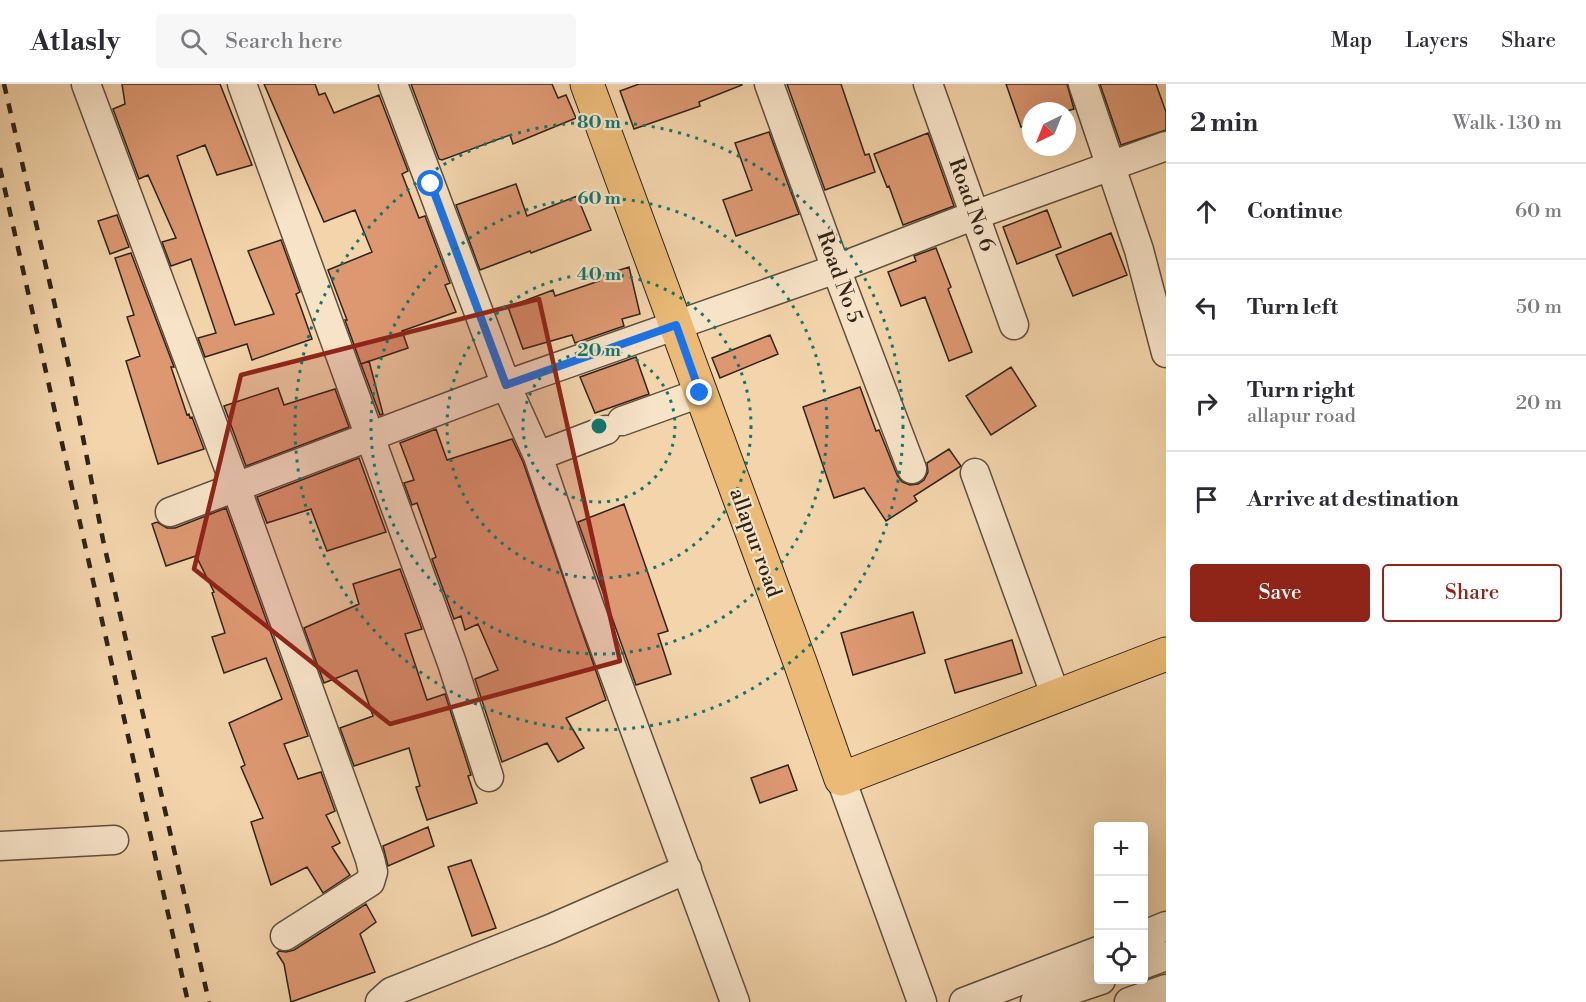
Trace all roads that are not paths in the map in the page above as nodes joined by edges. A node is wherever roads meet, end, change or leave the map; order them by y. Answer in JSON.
{"nodes":[{"id":1,"x":86,"y":84,"type":"edge"},
{"id":2,"x":242,"y":84,"type":"edge"},
{"id":3,"x":393,"y":84,"type":"edge"},
{"id":4,"x":587,"y":84,"type":"edge"},
{"id":5,"x":769,"y":84,"type":"edge"},
{"id":6,"x":928,"y":84,"type":"edge"},
{"id":7,"x":1083,"y":84,"type":"edge"},
{"id":8,"x":1166,"y":146,"type":"edge"},
{"id":9,"x":1111,"y":165,"type":"junction"},
{"id":10,"x":975,"y":215,"type":"junction"},
{"id":11,"x":836,"y":269,"type":"junction"},
{"id":12,"x":676,"y":325,"type":"junction"},
{"id":13,"x":1014,"y":325,"type":"dead end"},
{"id":14,"x":1166,"y":353,"type":"edge"},
{"id":15,"x":506,"y":385,"type":"junction"},
{"id":16,"x":700,"y":393,"type":"junction"},
{"id":17,"x":370,"y":436,"type":"junction"},
{"id":18,"x":538,"y":456,"type":"junction"},
{"id":19,"x":912,"y":469,"type":"dead end"},
{"id":20,"x":975,"y":472,"type":"dead end"},
{"id":21,"x":236,"y":487,"type":"junction"},
{"id":22,"x":170,"y":512,"type":"dead end"},
{"id":23,"x":1166,"y":654,"type":"edge"},
{"id":24,"x":1056,"y":697,"type":"junction"},
{"id":25,"x":489,"y":777,"type":"dead end"},
{"id":26,"x":841,"y":779,"type":"junction"},
{"id":27,"x":114,"y":840,"type":"dead end"},
{"id":28,"x":0,"y":846,"type":"edge"},
{"id":29,"x":687,"y":869,"type":"junction"},
{"id":30,"x":1166,"y":926,"type":"edge"},
{"id":31,"x":1148,"y":933,"type":"edge"},
{"id":32,"x":285,"y":936,"type":"dead end"},
{"id":33,"x":1094,"y":953,"type":"edge"},
{"id":34,"x":1166,"y":956,"type":"edge"},
{"id":35,"x":1148,"y":962,"type":"edge"},
{"id":36,"x":1094,"y":982,"type":"edge"},
{"id":37,"x":1166,"y":989,"type":"edge"},
{"id":38,"x":380,"y":1002,"type":"edge"},
{"id":39,"x":735,"y":1002,"type":"edge"},
{"id":40,"x":922,"y":1002,"type":"edge"},
{"id":41,"x":964,"y":1002,"type":"edge"},
{"id":42,"x":1035,"y":1002,"type":"edge"},
{"id":43,"x":1129,"y":1002,"type":"edge"}],
"edges":[{"from":1,"to":21,"type":"street"},
{"from":2,"to":17,"type":"street"},
{"from":3,"to":15,"type":"street"},
{"from":4,"to":12,"type":"main road","name":"allapur road"},
{"from":5,"to":11,"type":"street","name":"Road No 5"},
{"from":6,"to":10,"type":"street","name":"Road No 6"},
{"from":7,"to":9,"type":"street"},
{"from":8,"to":9,"type":"street"},
{"from":9,"to":10,"type":"street"},
{"from":9,"to":14,"type":"street"},
{"from":10,"to":11,"type":"street"},
{"from":10,"to":13,"type":"street","name":"Road No 6"},
{"from":11,"to":12,"type":"street"},
{"from":11,"to":19,"type":"street","name":"Road No 5"},
{"from":12,"to":15,"type":"street"},
{"from":12,"to":16,"type":"main road","name":"allapur road"},
{"from":15,"to":17,"type":"street"},
{"from":15,"to":18,"type":"street"},
{"from":16,"to":18,"type":"street"},
{"from":16,"to":26,"type":"main road","name":"allapur road"},
{"from":17,"to":21,"type":"street"},
{"from":17,"to":25,"type":"street"},
{"from":18,"to":29,"type":"street"},
{"from":20,"to":24,"type":"street"},
{"from":21,"to":22,"type":"street"},
{"from":21,"to":32,"type":"street"},
{"from":23,"to":24,"type":"main road"},
{"from":24,"to":26,"type":"main road"},
{"from":26,"to":40,"type":"street","name":"allapur road"},
{"from":27,"to":28,"type":"street"},
{"from":29,"to":38,"type":"street"},
{"from":29,"to":39,"type":"street"},
{"from":30,"to":31,"type":"street"},
{"from":33,"to":41,"type":"street"},
{"from":34,"to":35,"type":"street"},
{"from":36,"to":42,"type":"street"},
{"from":37,"to":43,"type":"street"}]}
